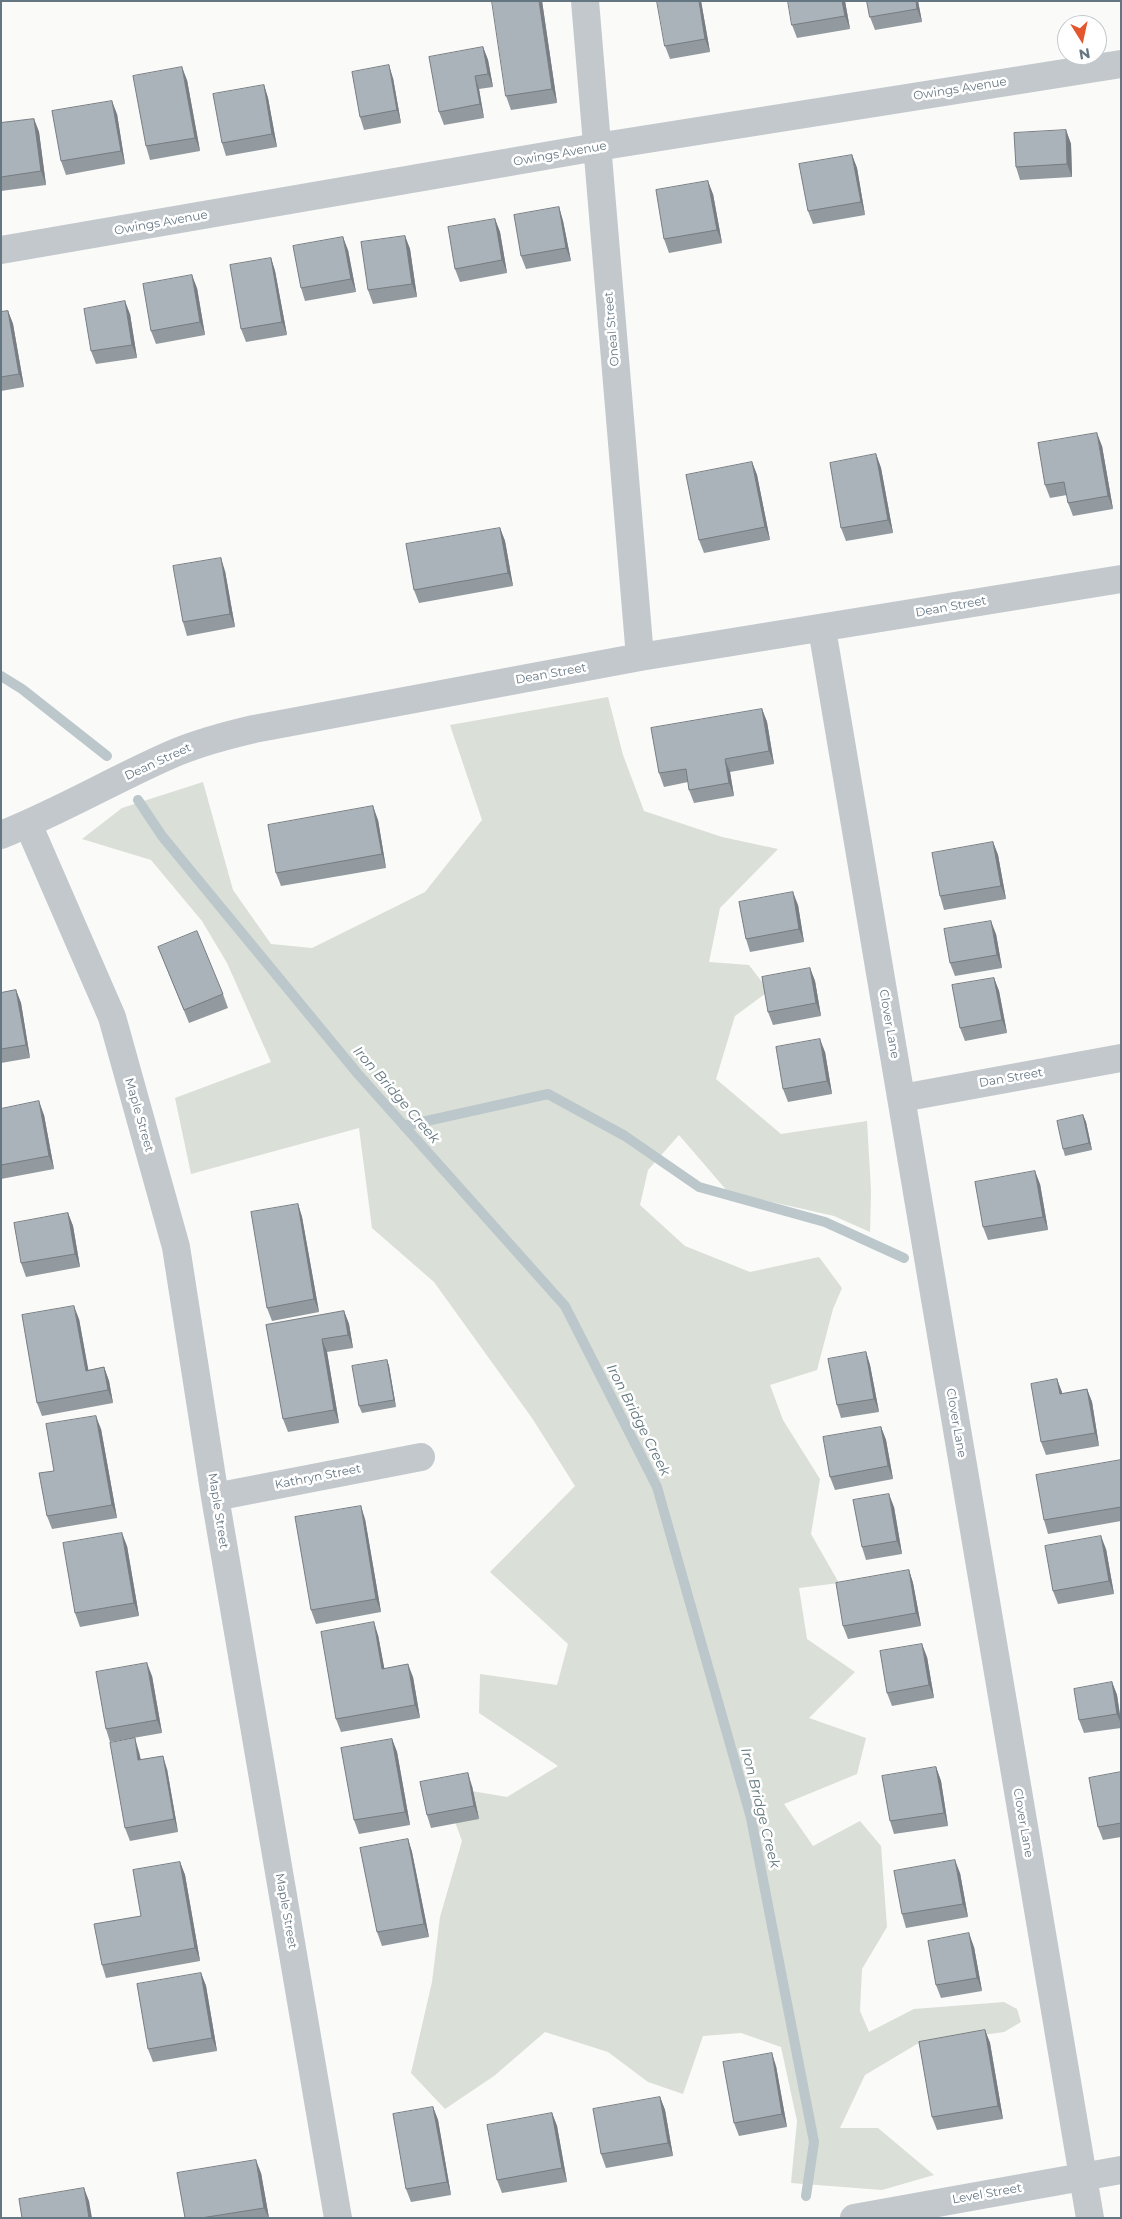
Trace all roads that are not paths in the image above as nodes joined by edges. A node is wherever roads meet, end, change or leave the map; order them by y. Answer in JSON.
{"nodes":[{"id":1,"x":585,"y":1,"type":"edge"},
{"id":2,"x":1121,"y":64,"type":"edge"},
{"id":3,"x":597,"y":147,"type":"junction"},
{"id":4,"x":1,"y":250,"type":"edge"},
{"id":5,"x":1121,"y":579,"type":"edge"},
{"id":6,"x":822,"y":628,"type":"junction"},
{"id":7,"x":640,"y":657,"type":"junction"},
{"id":8,"x":28,"y":824,"type":"junction"},
{"id":9,"x":1,"y":835,"type":"edge"},
{"id":10,"x":1121,"y":1058,"type":"edge"},
{"id":11,"x":902,"y":1098,"type":"junction"},
{"id":12,"x":421,"y":1457,"type":"dead end"},
{"id":13,"x":215,"y":1497,"type":"junction"},
{"id":14,"x":1121,"y":2170,"type":"edge"},
{"id":15,"x":1082,"y":2176,"type":"junction"},
{"id":16,"x":338,"y":2218,"type":"edge"},
{"id":17,"x":854,"y":2218,"type":"edge"},
{"id":18,"x":1090,"y":2218,"type":"edge"}],
"edges":[{"from":1,"to":3,"type":"street","name":"Oneal Street"},
{"from":2,"to":3,"type":"street","name":"Owings Avenue"},
{"from":3,"to":4,"type":"street","name":"Owings Avenue"},
{"from":3,"to":7,"type":"street","name":"Oneal Street"},
{"from":5,"to":6,"type":"street","name":"Dean Street"},
{"from":6,"to":7,"type":"street","name":"Dean Street"},
{"from":6,"to":11,"type":"street","name":"Clover Lane"},
{"from":7,"to":8,"type":"street","name":"Dean Street"},
{"from":8,"to":9,"type":"street","name":"Dean Street"},
{"from":8,"to":13,"type":"street","name":"Maple Street"},
{"from":10,"to":11,"type":"street","name":"Dan Street"},
{"from":11,"to":15,"type":"street","name":"Clover Lane"},
{"from":12,"to":13,"type":"street","name":"Kathryn Street"},
{"from":13,"to":16,"type":"street","name":"Maple Street"},
{"from":14,"to":15,"type":"street","name":"Level Street"},
{"from":15,"to":17,"type":"street","name":"Level Street"},
{"from":15,"to":18,"type":"street","name":"Clover Lane"}]}
